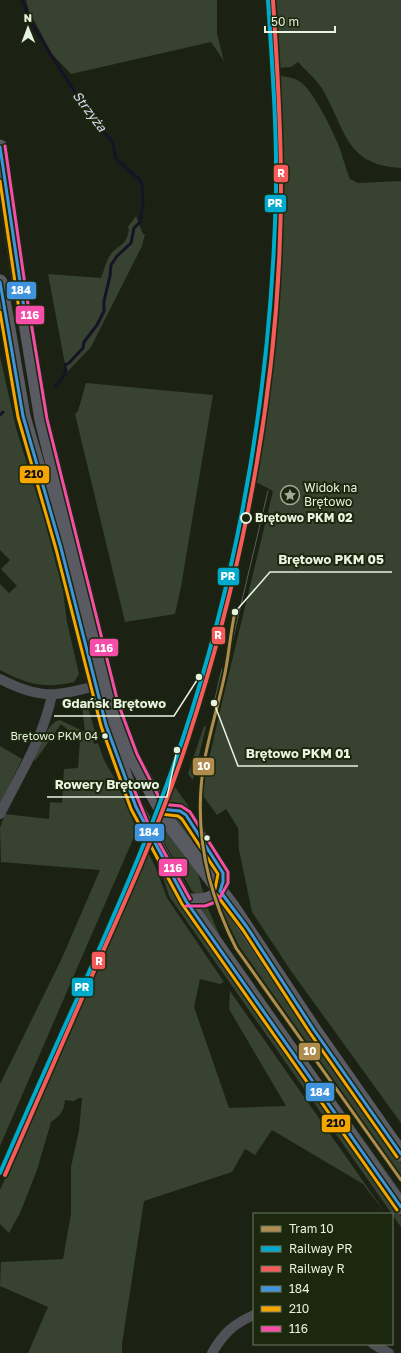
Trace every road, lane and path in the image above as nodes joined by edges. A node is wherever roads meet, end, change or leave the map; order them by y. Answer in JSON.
{"nodes":[{"id":1,"x":0,"y":147,"type":"edge"},
{"id":2,"x":4,"y":198,"type":"edge"},
{"id":3,"x":0,"y":282,"type":"edge"},
{"id":4,"x":0,"y":679,"type":"edge"},
{"id":5,"x":95,"y":686,"type":"junction"},
{"id":6,"x":52,"y":695,"type":"junction"},
{"id":7,"x":0,"y":814,"type":"edge"},
{"id":8,"x":220,"y":891,"type":"junction"},
{"id":9,"x":186,"y":901,"type":"junction"},
{"id":10,"x":401,"y":1154,"type":"edge"},
{"id":11,"x":401,"y":1207,"type":"edge"},
{"id":12,"x":253,"y":1315,"type":"edge"},
{"id":13,"x":375,"y":1345,"type":"edge"},
{"id":14,"x":212,"y":1353,"type":"edge"},
{"id":15,"x":388,"y":1353,"type":"edge"}],
"edges":[{"from":1,"to":2,"type":"main road"},
{"from":2,"to":8,"type":"main road"},
{"from":3,"to":5,"type":"main road"},
{"from":4,"to":6,"type":"street"},
{"from":5,"to":6,"type":"street"},
{"from":5,"to":9,"type":"main road"},
{"from":6,"to":7,"type":"street"},
{"from":8,"to":9,"type":"main road"},
{"from":8,"to":10,"type":"main road"},
{"from":9,"to":11,"type":"main road"},
{"from":12,"to":14,"type":"street"},
{"from":13,"to":15,"type":"street"}]}
